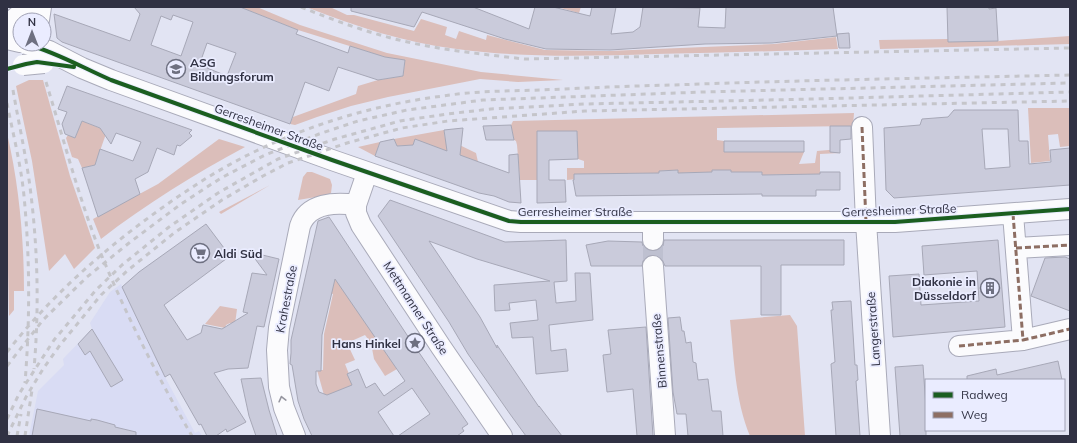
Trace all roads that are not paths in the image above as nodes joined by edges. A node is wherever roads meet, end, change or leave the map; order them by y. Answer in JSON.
{"nodes":[{"id":1,"x":34,"y":10,"type":"edge"},
{"id":2,"x":7,"y":25,"type":"edge"},
{"id":3,"x":38,"y":52,"type":"edge"},
{"id":4,"x":47,"y":52,"type":"edge"},
{"id":5,"x":7,"y":69,"type":"edge"},
{"id":6,"x":862,"y":127,"type":"dead end"},
{"id":7,"x":367,"y":173,"type":"junction"},
{"id":8,"x":356,"y":205,"type":"junction"},
{"id":9,"x":1070,"y":209,"type":"edge"},
{"id":10,"x":1013,"y":214,"type":"junction"},
{"id":11,"x":866,"y":222,"type":"junction"},
{"id":12,"x":1070,"y":244,"type":"edge"},
{"id":13,"x":1016,"y":248,"type":"junction"},
{"id":14,"x":653,"y":266,"type":"tunnel mouth"},
{"id":15,"x":1070,"y":329,"type":"edge"},
{"id":16,"x":1023,"y":340,"type":"junction"},
{"id":17,"x":959,"y":346,"type":"dead end"},
{"id":18,"x":295,"y":436,"type":"edge"},
{"id":19,"x":502,"y":436,"type":"edge"},
{"id":20,"x":665,"y":436,"type":"edge"},
{"id":21,"x":880,"y":436,"type":"edge"}],
"edges":[{"from":1,"to":2,"type":"street","bridge":true},
{"from":3,"to":5,"type":"street","name":"Gerresheimer Straße","bridge":true},
{"from":4,"to":7,"type":"street","name":"Gerresheimer Straße"},
{"from":6,"to":11,"type":"street","name":"Langerstraße"},
{"from":7,"to":8,"type":"street"},
{"from":7,"to":11,"type":"street","name":"Gerresheimer Straße"},
{"from":18,"to":8,"type":"street","name":"Krahestraße","one_way":true},
{"from":8,"to":19,"type":"street","name":"Mettmanner Straße"},
{"from":9,"to":10,"type":"street","name":"Gerresheimer Straße"},
{"from":10,"to":11,"type":"street","name":"Gerresheimer Straße"},
{"from":10,"to":13,"type":"street"},
{"from":11,"to":21,"type":"street","name":"Langerstraße"},
{"from":12,"to":13,"type":"street"},
{"from":13,"to":16,"type":"street"},
{"from":14,"to":20,"type":"street","name":"Binnenstraße"},
{"from":15,"to":16,"type":"street"},
{"from":16,"to":17,"type":"street"}]}
